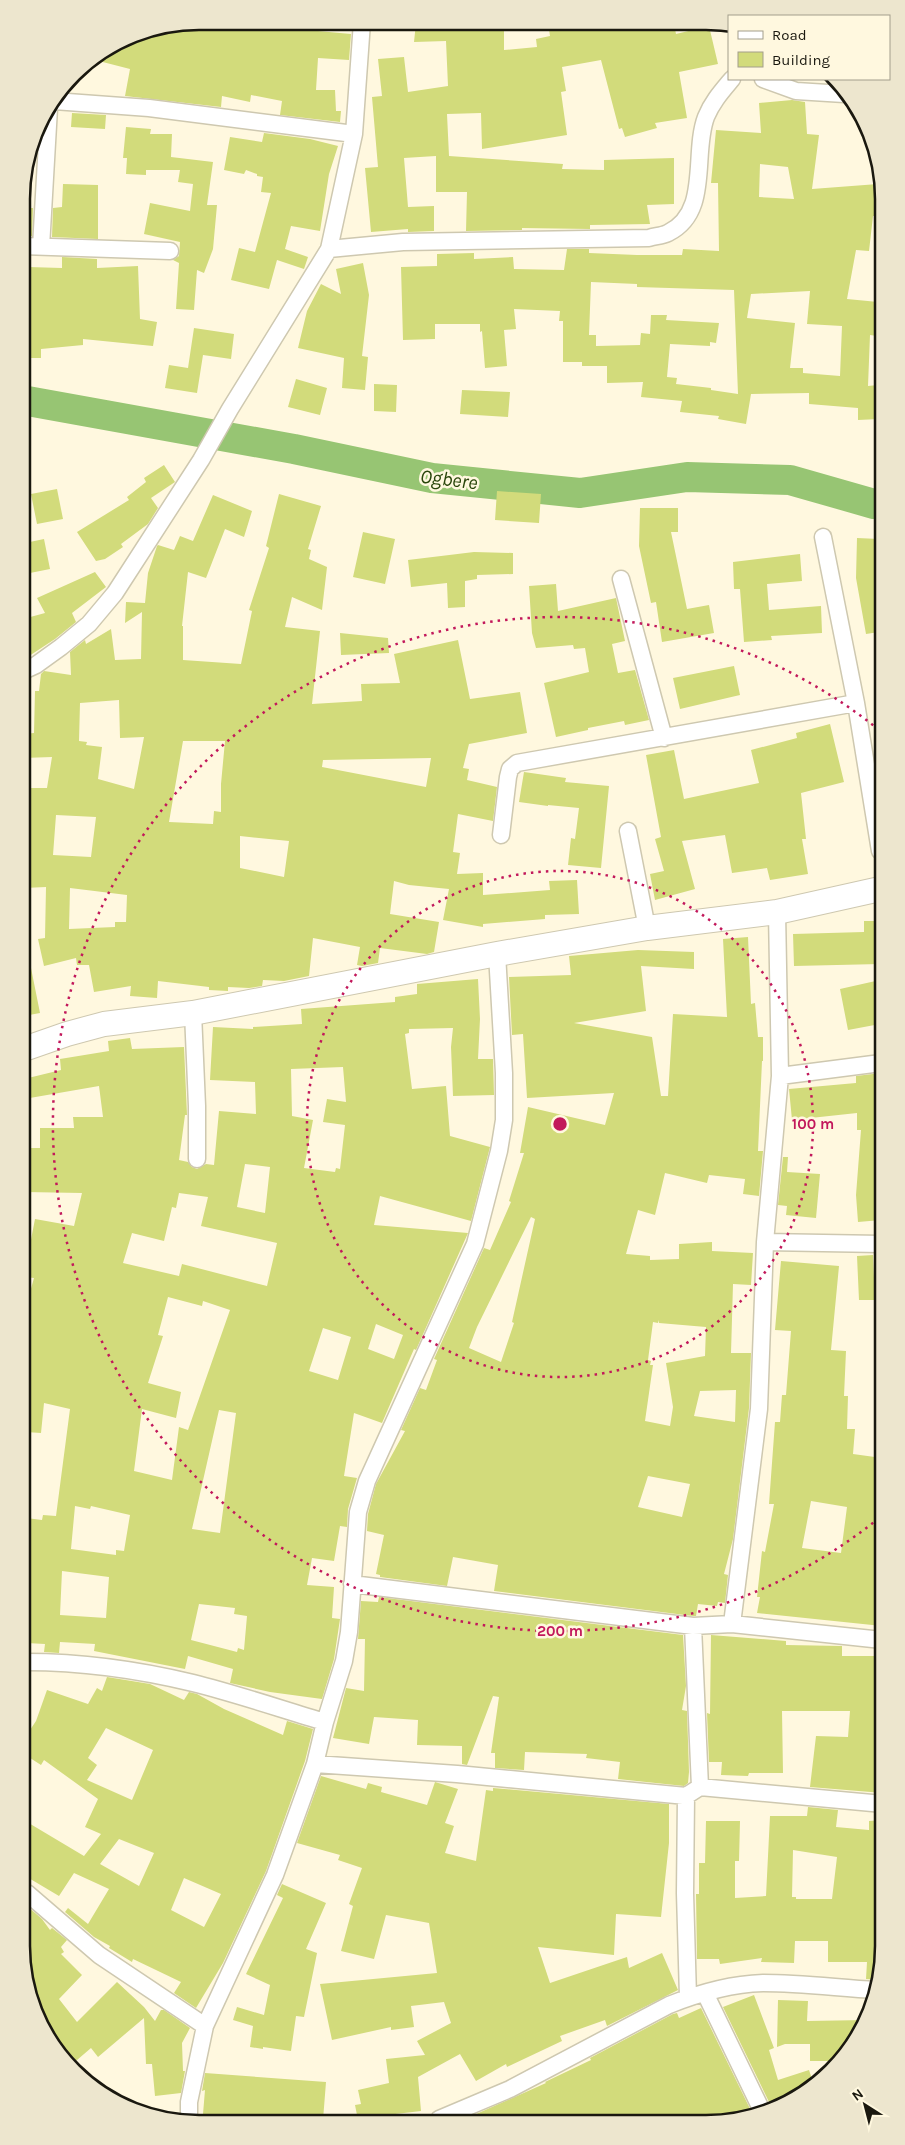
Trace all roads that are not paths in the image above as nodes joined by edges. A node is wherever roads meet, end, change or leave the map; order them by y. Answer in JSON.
{"nodes":[{"id":1,"x":361,"y":30,"type":"edge"},
{"id":2,"x":731,"y":80,"type":"edge"},
{"id":3,"x":766,"y":80,"type":"edge"},
{"id":4,"x":838,"y":93,"type":"edge"},
{"id":5,"x":61,"y":102,"type":"edge"},
{"id":6,"x":48,"y":124,"type":"edge"},
{"id":7,"x":354,"y":134,"type":"junction"},
{"id":8,"x":30,"y":246,"type":"edge"},
{"id":9,"x":40,"y":247,"type":"junction"},
{"id":10,"x":329,"y":248,"type":"junction"},
{"id":11,"x":170,"y":251,"type":"dead end"},
{"id":12,"x":823,"y":537,"type":"dead end"},
{"id":13,"x":622,"y":579,"type":"dead end"},
{"id":14,"x":30,"y":668,"type":"edge"},
{"id":15,"x":856,"y":703,"type":"junction"},
{"id":16,"x":664,"y":738,"type":"junction"},
{"id":17,"x":875,"y":820,"type":"edge"},
{"id":18,"x":628,"y":831,"type":"dead end"},
{"id":19,"x":501,"y":835,"type":"dead end"},
{"id":20,"x":875,"y":890,"type":"edge"},
{"id":21,"x":777,"y":912,"type":"junction"},
{"id":22,"x":648,"y":928,"type":"junction"},
{"id":23,"x":497,"y":954,"type":"junction"},
{"id":24,"x":193,"y":1013,"type":"junction"},
{"id":25,"x":30,"y":1047,"type":"edge"},
{"id":26,"x":875,"y":1064,"type":"edge"},
{"id":27,"x":780,"y":1076,"type":"junction"},
{"id":28,"x":196,"y":1159,"type":"dead end"},
{"id":29,"x":764,"y":1242,"type":"junction"},
{"id":30,"x":875,"y":1244,"type":"edge"},
{"id":31,"x":352,"y":1584,"type":"junction"},
{"id":32,"x":732,"y":1624,"type":"junction"},
{"id":33,"x":693,"y":1626,"type":"junction"},
{"id":34,"x":875,"y":1639,"type":"edge"},
{"id":35,"x":30,"y":1662,"type":"edge"},
{"id":36,"x":325,"y":1722,"type":"junction"},
{"id":37,"x":315,"y":1764,"type":"junction"},
{"id":38,"x":693,"y":1792,"type":"junction"},
{"id":39,"x":875,"y":1803,"type":"edge"},
{"id":40,"x":30,"y":1895,"type":"edge"},
{"id":41,"x":869,"y":1990,"type":"edge"},
{"id":42,"x":705,"y":1993,"type":"junction"},
{"id":43,"x":688,"y":1997,"type":"junction"},
{"id":44,"x":205,"y":2026,"type":"junction"},
{"id":45,"x":760,"y":2106,"type":"edge"},
{"id":46,"x":189,"y":2115,"type":"edge"},
{"id":47,"x":465,"y":2115,"type":"edge"}],
"edges":[{"from":1,"to":7,"type":"street"},
{"from":2,"to":10,"type":"street"},
{"from":3,"to":4,"type":"street"},
{"from":5,"to":7,"type":"street"},
{"from":6,"to":9,"type":"street"},
{"from":7,"to":10,"type":"street"},
{"from":8,"to":9,"type":"street"},
{"from":9,"to":11,"type":"street"},
{"from":10,"to":14,"type":"street"},
{"from":12,"to":15,"type":"street"},
{"from":13,"to":16,"type":"street"},
{"from":15,"to":16,"type":"street"},
{"from":15,"to":17,"type":"street"},
{"from":16,"to":19,"type":"street"},
{"from":18,"to":22,"type":"street"},
{"from":20,"to":21,"type":"main road"},
{"from":21,"to":22,"type":"main road"},
{"from":21,"to":27,"type":"street"},
{"from":22,"to":23,"type":"main road"},
{"from":23,"to":24,"type":"main road"},
{"from":23,"to":31,"type":"street"},
{"from":24,"to":25,"type":"main road"},
{"from":24,"to":28,"type":"street"},
{"from":26,"to":27,"type":"street"},
{"from":27,"to":29,"type":"street"},
{"from":29,"to":30,"type":"street"},
{"from":29,"to":32,"type":"street"},
{"from":31,"to":33,"type":"street"},
{"from":31,"to":36,"type":"street"},
{"from":32,"to":33,"type":"street"},
{"from":32,"to":34,"type":"street"},
{"from":33,"to":38,"type":"street"},
{"from":35,"to":36,"type":"street"},
{"from":36,"to":37,"type":"street"},
{"from":37,"to":38,"type":"street"},
{"from":37,"to":44,"type":"street"},
{"from":38,"to":39,"type":"street"},
{"from":38,"to":43,"type":"street"},
{"from":40,"to":44,"type":"street"},
{"from":41,"to":42,"type":"street"},
{"from":42,"to":43,"type":"street"},
{"from":42,"to":45,"type":"street"},
{"from":43,"to":47,"type":"street"},
{"from":44,"to":46,"type":"street"}]}
